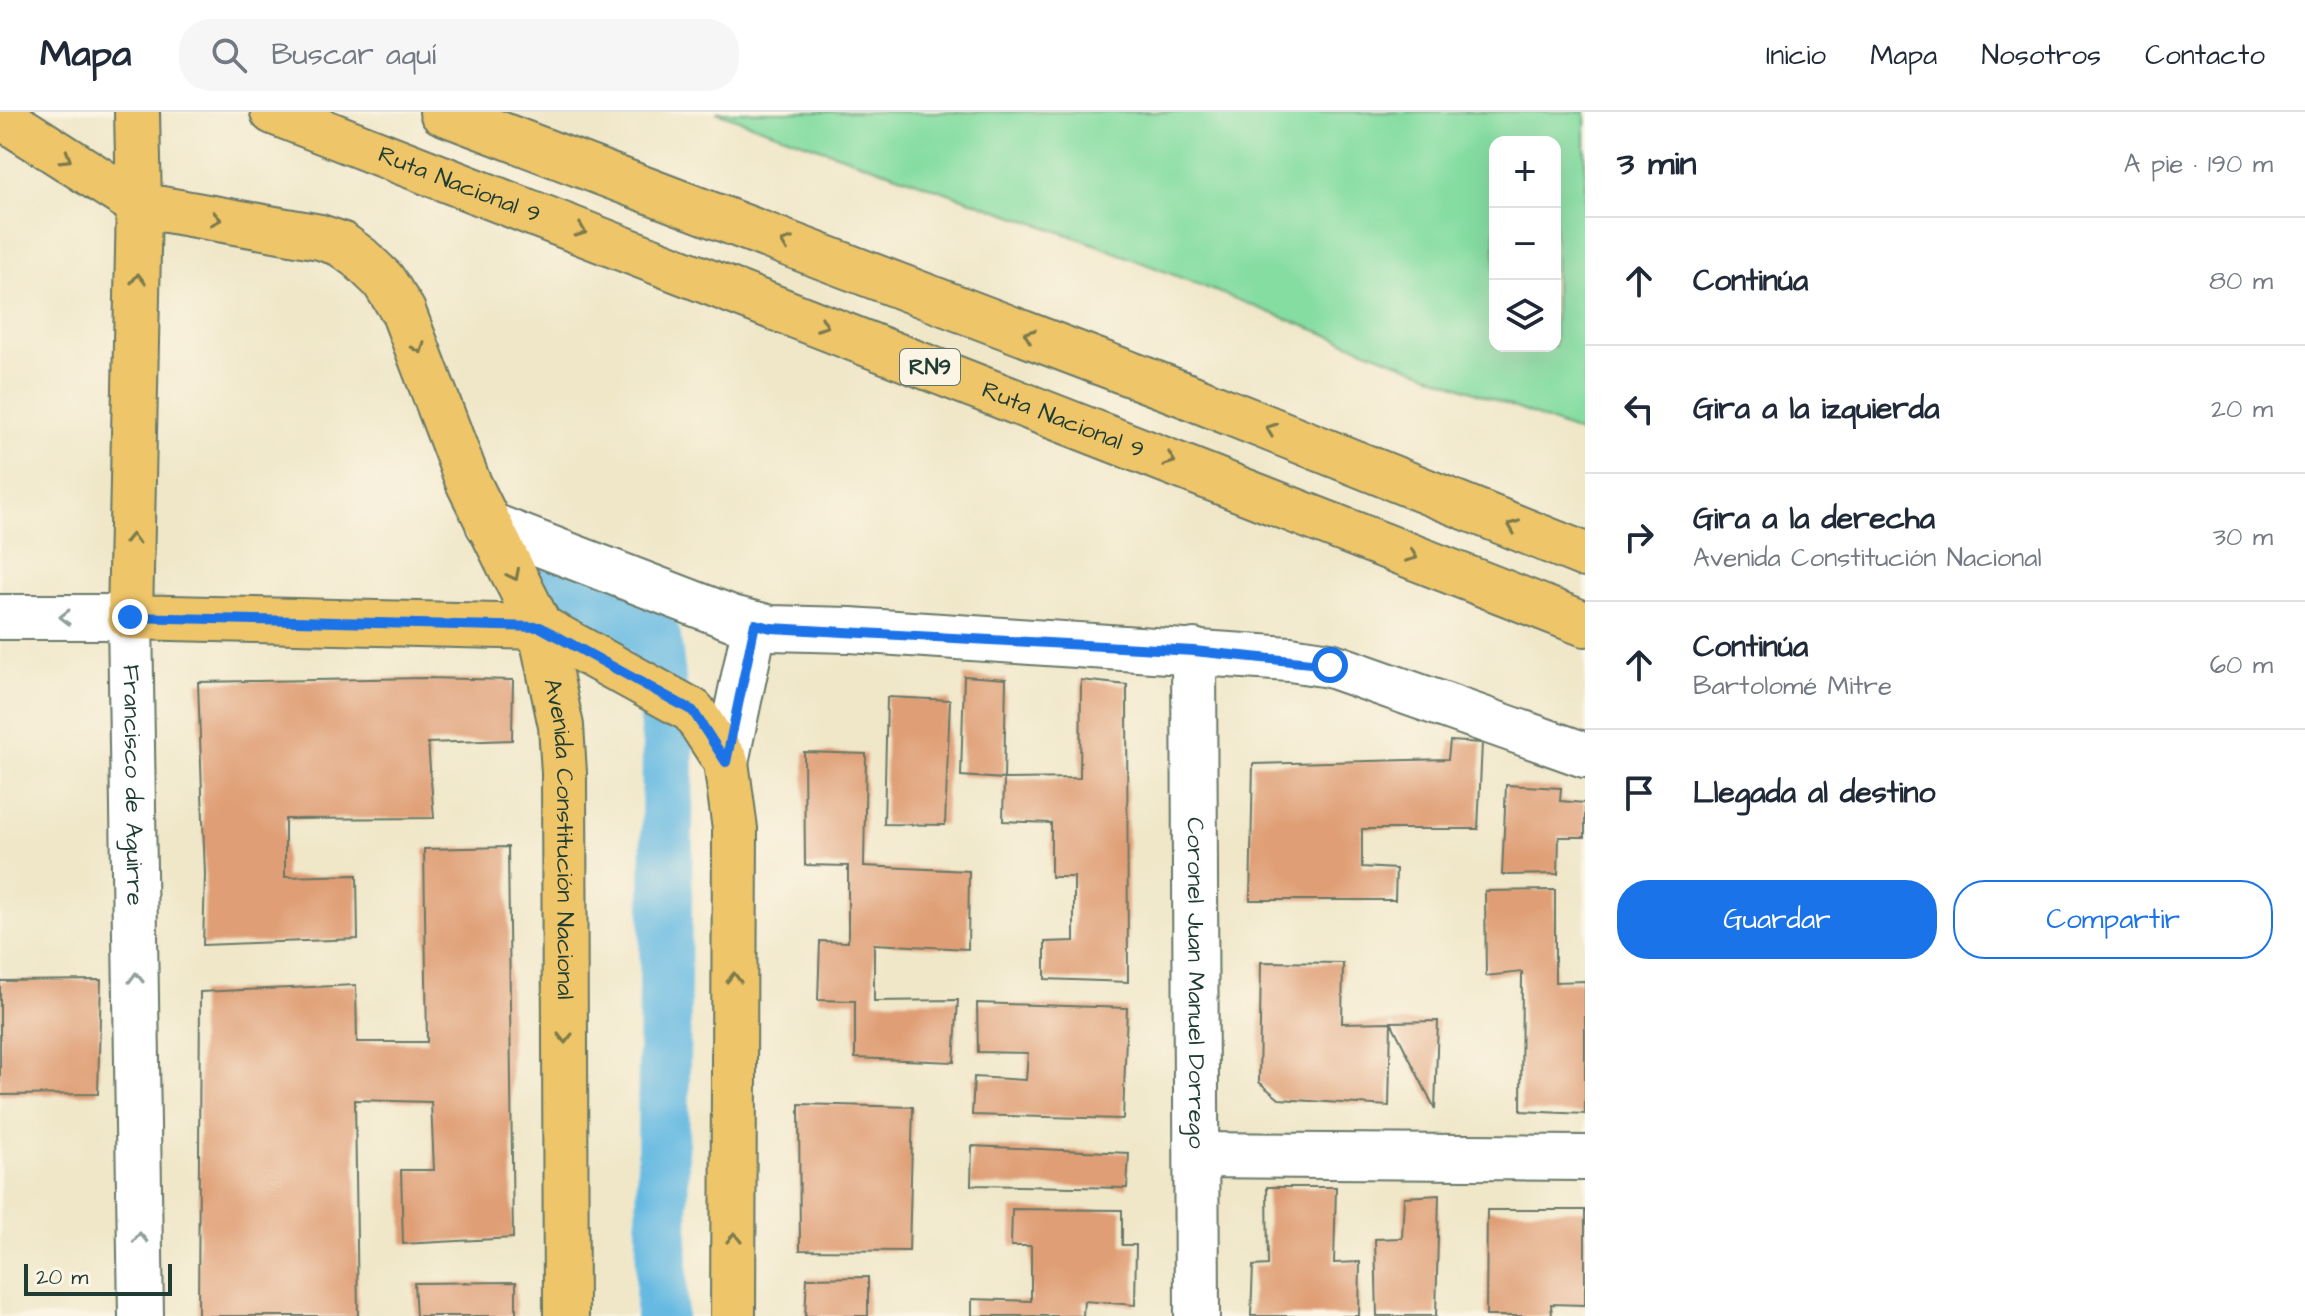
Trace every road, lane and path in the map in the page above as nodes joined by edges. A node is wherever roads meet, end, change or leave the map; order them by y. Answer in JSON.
{"nodes":[{"id":1,"x":38,"y":112,"type":"edge"},
{"id":2,"x":137,"y":112,"type":"edge"},
{"id":3,"x":273,"y":112,"type":"edge"},
{"id":4,"x":442,"y":112,"type":"edge"},
{"id":5,"x":0,"y":116,"type":"edge"},
{"id":6,"x":139,"y":205,"type":"junction"},
{"id":7,"x":488,"y":524,"type":"junction"},
{"id":8,"x":1585,"y":555,"type":"edge"},
{"id":9,"x":0,"y":617,"type":"edge"},
{"id":10,"x":130,"y":617,"type":"junction"},
{"id":11,"x":755,"y":624,"type":"junction"},
{"id":12,"x":1585,"y":624,"type":"edge"},
{"id":13,"x":540,"y":627,"type":"junction"},
{"id":14,"x":1194,"y":651,"type":"junction"},
{"id":15,"x":1585,"y":755,"type":"edge"},
{"id":16,"x":726,"y":762,"type":"junction"},
{"id":17,"x":1198,"y":1155,"type":"junction"},
{"id":18,"x":1585,"y":1158,"type":"edge"},
{"id":19,"x":141,"y":1316,"type":"edge"},
{"id":20,"x":566,"y":1316,"type":"edge"},
{"id":21,"x":733,"y":1316,"type":"edge"},
{"id":22,"x":1197,"y":1316,"type":"edge"}],
"edges":[{"from":1,"to":5,"type":"main road"},
{"from":2,"to":6,"type":"main road","name":"Francisco de Aguirre"},
{"from":3,"to":12,"type":"main road","name":"Ruta Nacional 9","number":"RN9","one_way":true},
{"from":8,"to":4,"type":"main road","one_way":true},
{"from":5,"to":6,"type":"main road","one_way":true},
{"from":6,"to":7,"type":"main road","one_way":true},
{"from":10,"to":6,"type":"main road","name":"Francisco de Aguirre","one_way":true},
{"from":7,"to":11,"type":"street"},
{"from":7,"to":13,"type":"main road","one_way":true},
{"from":10,"to":9,"type":"street","one_way":true},
{"from":10,"to":13,"type":"main road"},
{"from":19,"to":10,"type":"street","name":"Francisco de Aguirre","one_way":true},
{"from":11,"to":14,"type":"street"},
{"from":11,"to":16,"type":"street"},
{"from":13,"to":16,"type":"main road","name":"Avenida Constitución Nacional"},
{"from":13,"to":20,"type":"main road","name":"Avenida Constitución Nacional","one_way":true},
{"from":14,"to":15,"type":"street"},
{"from":14,"to":17,"type":"street","name":"Coronel Juan Manuel Dorrego"},
{"from":21,"to":16,"type":"main road","name":"Avenida Constitución Nacional","one_way":true},
{"from":17,"to":18,"type":"street"},
{"from":17,"to":22,"type":"street","name":"Coronel Juan Manuel Dorrego"}]}
